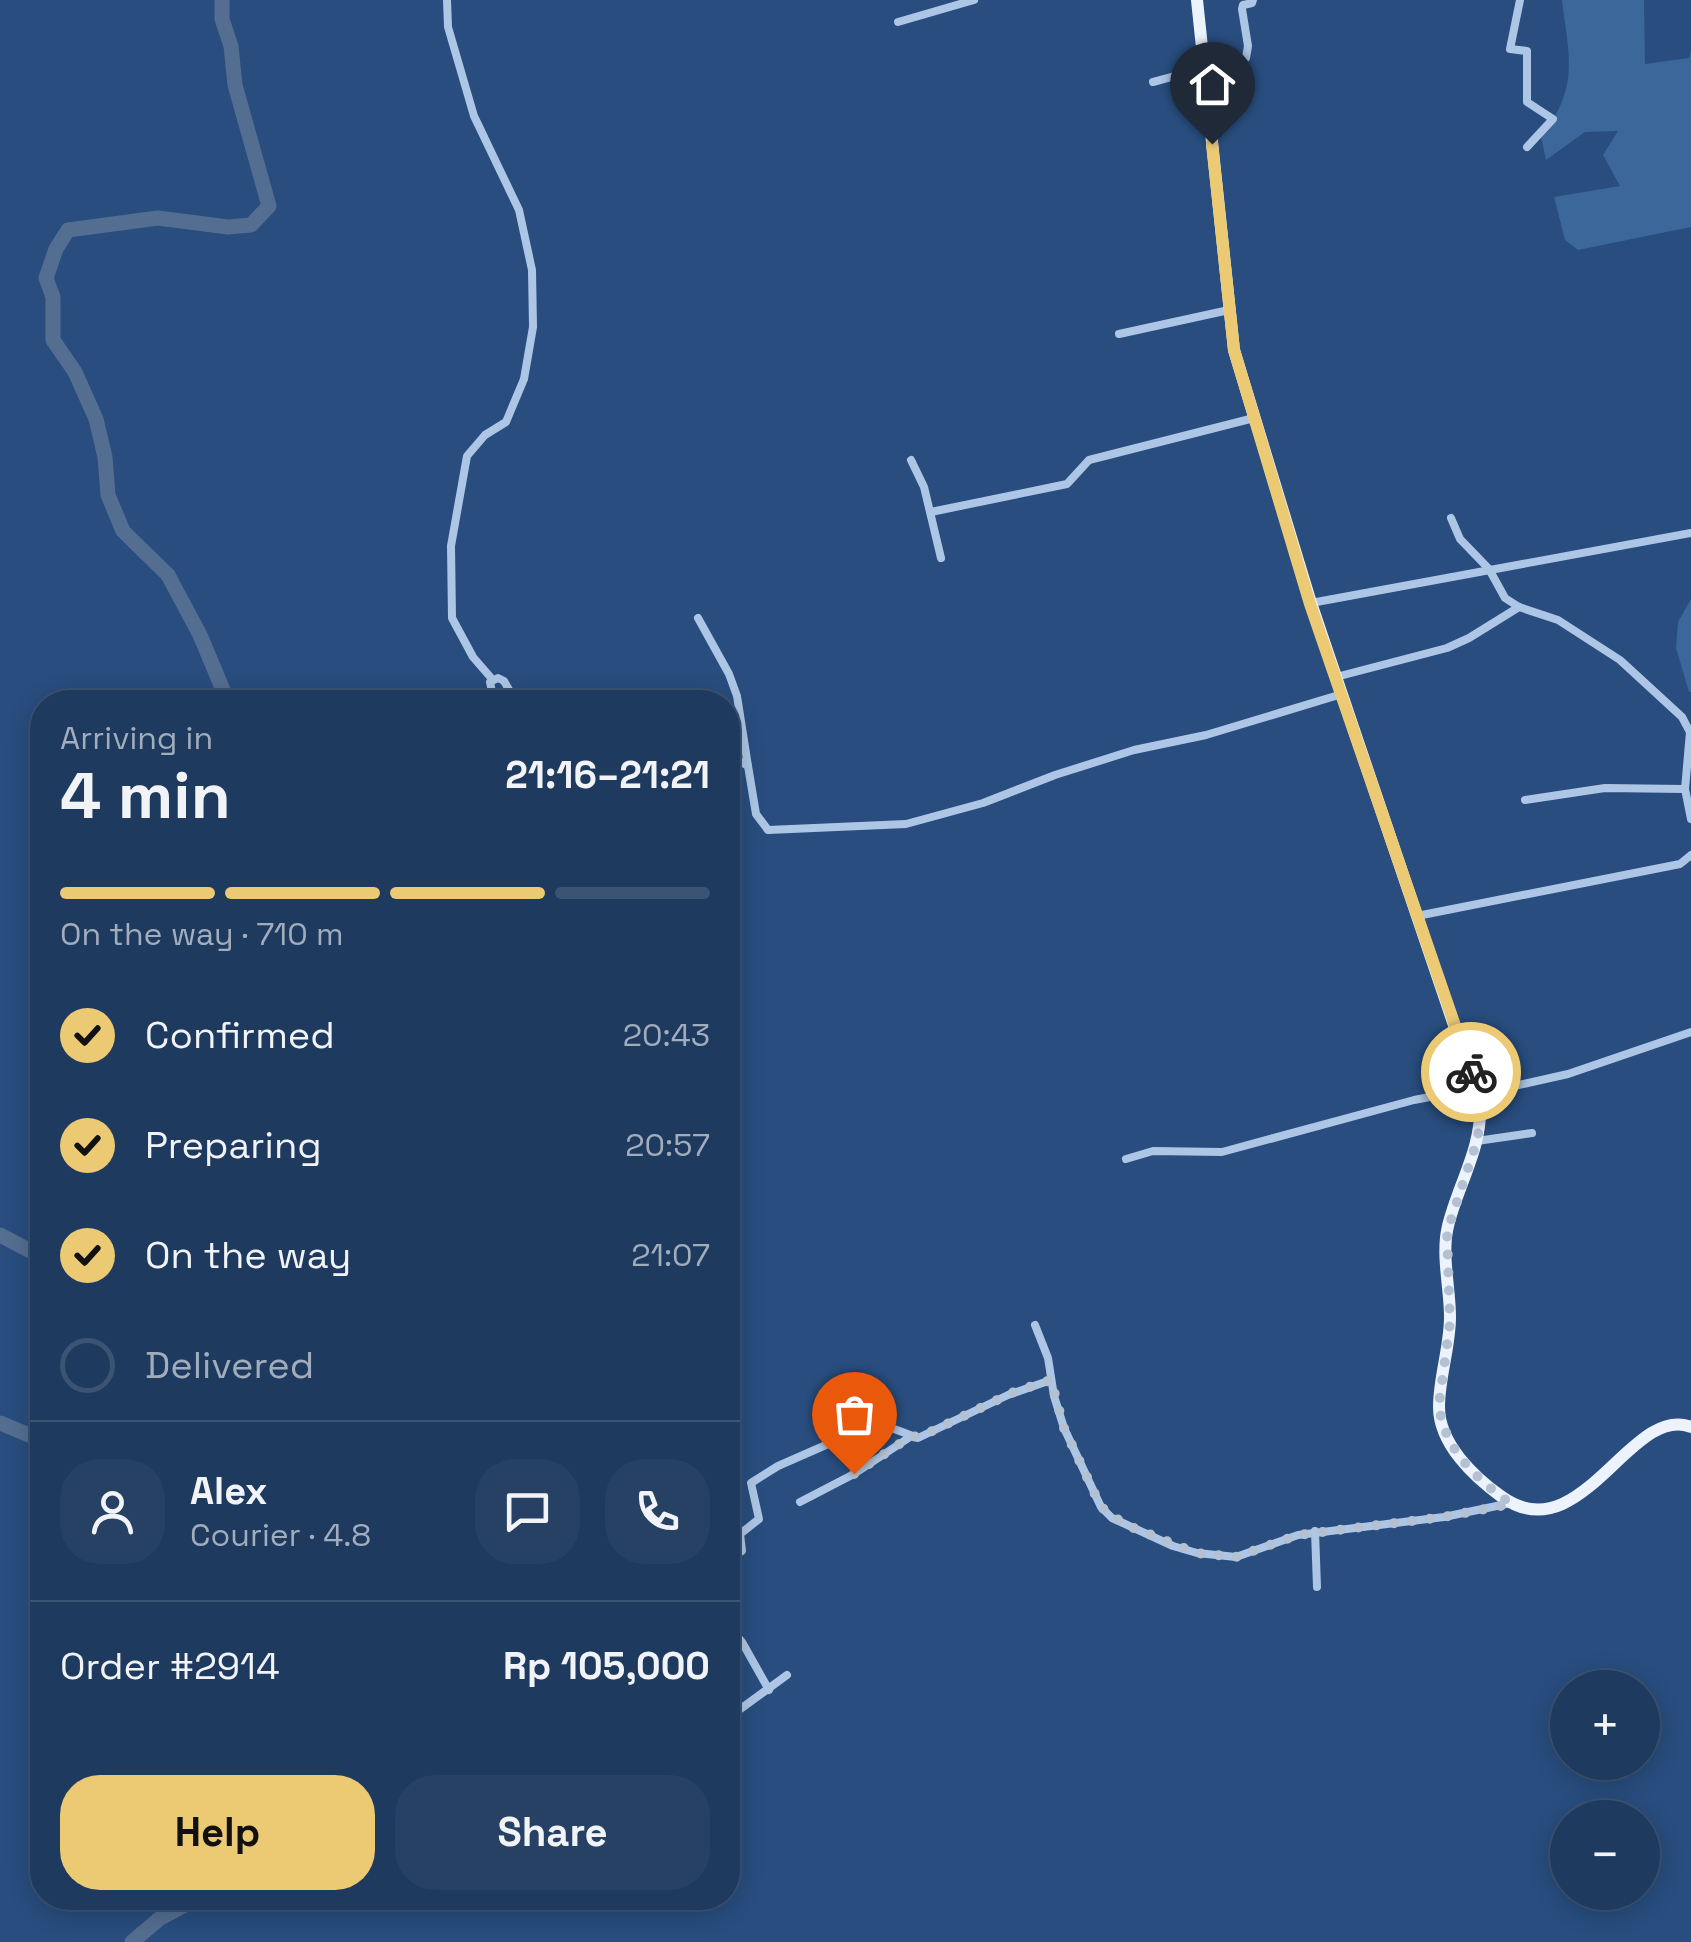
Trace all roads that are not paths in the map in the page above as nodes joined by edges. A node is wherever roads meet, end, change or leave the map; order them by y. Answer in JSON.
{"nodes":[{"id":1,"x":447,"y":0,"type":"edge"},
{"id":2,"x":974,"y":0,"type":"edge"},
{"id":3,"x":1197,"y":0,"type":"edge"},
{"id":4,"x":1253,"y":0,"type":"edge"},
{"id":5,"x":1520,"y":0,"type":"edge"},
{"id":6,"x":898,"y":22,"type":"dead end"},
{"id":7,"x":1204,"y":65,"type":"junction"},
{"id":8,"x":1153,"y":82,"type":"dead end"},
{"id":9,"x":1527,"y":147,"type":"dead end"},
{"id":10,"x":1229,"y":310,"type":"junction"},
{"id":11,"x":1119,"y":334,"type":"dead end"},
{"id":12,"x":1254,"y":418,"type":"junction"},
{"id":13,"x":911,"y":460,"type":"dead end"},
{"id":14,"x":931,"y":512,"type":"junction"},
{"id":15,"x":1450,"y":518,"type":"dead end"},
{"id":16,"x":1691,"y":533,"type":"edge"},
{"id":17,"x":941,"y":558,"type":"dead end"},
{"id":18,"x":1489,"y":570,"type":"junction"},
{"id":19,"x":1310,"y":604,"type":"junction"},
{"id":20,"x":1520,"y":607,"type":"junction"},
{"id":21,"x":698,"y":618,"type":"dead end"},
{"id":22,"x":1336,"y":677,"type":"junction"},
{"id":23,"x":492,"y":678,"type":"junction"},
{"id":24,"x":489,"y":690,"type":"edge"},
{"id":25,"x":509,"y":690,"type":"edge"},
{"id":26,"x":735,"y":690,"type":"edge"},
{"id":27,"x":1342,"y":694,"type":"junction"},
{"id":28,"x":740,"y":715,"type":"edge"},
{"id":29,"x":740,"y":761,"type":"edge"},
{"id":30,"x":748,"y":766,"type":"junction"},
{"id":31,"x":1687,"y":790,"type":"edge"},
{"id":32,"x":1525,"y":800,"type":"dead end"},
{"id":33,"x":1691,"y":819,"type":"edge"},
{"id":34,"x":1690,"y":860,"type":"edge"},
{"id":35,"x":1417,"y":916,"type":"junction"},
{"id":36,"x":1691,"y":1032,"type":"edge"},
{"id":37,"x":1477,"y":1092,"type":"junction"},
{"id":38,"x":1532,"y":1134,"type":"dead end"},
{"id":39,"x":1477,"y":1141,"type":"junction"},
{"id":40,"x":1126,"y":1159,"type":"dead end"},
{"id":41,"x":1035,"y":1325,"type":"dead end"},
{"id":42,"x":1051,"y":1380,"type":"junction"},
{"id":43,"x":1691,"y":1427,"type":"edge"},
{"id":44,"x":910,"y":1437,"type":"junction"},
{"id":45,"x":800,"y":1502,"type":"dead end"},
{"id":46,"x":1511,"y":1504,"type":"junction"},
{"id":47,"x":1315,"y":1532,"type":"junction"},
{"id":48,"x":740,"y":1552,"type":"edge"},
{"id":49,"x":1317,"y":1586,"type":"dead end"},
{"id":50,"x":740,"y":1640,"type":"edge"},
{"id":51,"x":788,"y":1675,"type":"dead end"},
{"id":52,"x":769,"y":1690,"type":"junction"},
{"id":53,"x":740,"y":1710,"type":"edge"}],
"edges":[{"from":1,"to":23,"type":"street"},
{"from":2,"to":6,"type":"street"},
{"from":3,"to":7,"type":"main road"},
{"from":4,"to":7,"type":"street"},
{"from":5,"to":9,"type":"street"},
{"from":7,"to":8,"type":"street"},
{"from":7,"to":10,"type":"main road"},
{"from":10,"to":11,"type":"street"},
{"from":10,"to":12,"type":"main road"},
{"from":12,"to":14,"type":"street"},
{"from":12,"to":19,"type":"main road"},
{"from":13,"to":14,"type":"street"},
{"from":14,"to":17,"type":"street"},
{"from":15,"to":18,"type":"street"},
{"from":16,"to":18,"type":"street"},
{"from":18,"to":19,"type":"street"},
{"from":18,"to":20,"type":"street"},
{"from":19,"to":22,"type":"main road"},
{"from":20,"to":22,"type":"street"},
{"from":20,"to":31,"type":"street"},
{"from":21,"to":26,"type":"street"},
{"from":22,"to":27,"type":"main road"},
{"from":23,"to":24,"type":"street"},
{"from":23,"to":25,"type":"street"},
{"from":27,"to":30,"type":"street"},
{"from":27,"to":35,"type":"main road"},
{"from":28,"to":30,"type":"street"},
{"from":29,"to":30,"type":"street"},
{"from":31,"to":32,"type":"street"},
{"from":31,"to":33,"type":"street"},
{"from":34,"to":35,"type":"street"},
{"from":35,"to":37,"type":"main road"},
{"from":36,"to":37,"type":"street"},
{"from":37,"to":39,"type":"main road"},
{"from":37,"to":40,"type":"street"},
{"from":38,"to":39,"type":"street"},
{"from":39,"to":46,"type":"main road"},
{"from":41,"to":42,"type":"street"},
{"from":42,"to":44,"type":"street"},
{"from":42,"to":47,"type":"street"},
{"from":43,"to":46,"type":"main road"},
{"from":44,"to":45,"type":"street"},
{"from":44,"to":48,"type":"street"},
{"from":46,"to":47,"type":"street"},
{"from":47,"to":49,"type":"street"},
{"from":50,"to":52,"type":"street"},
{"from":51,"to":52,"type":"street"},
{"from":52,"to":53,"type":"street"}]}
